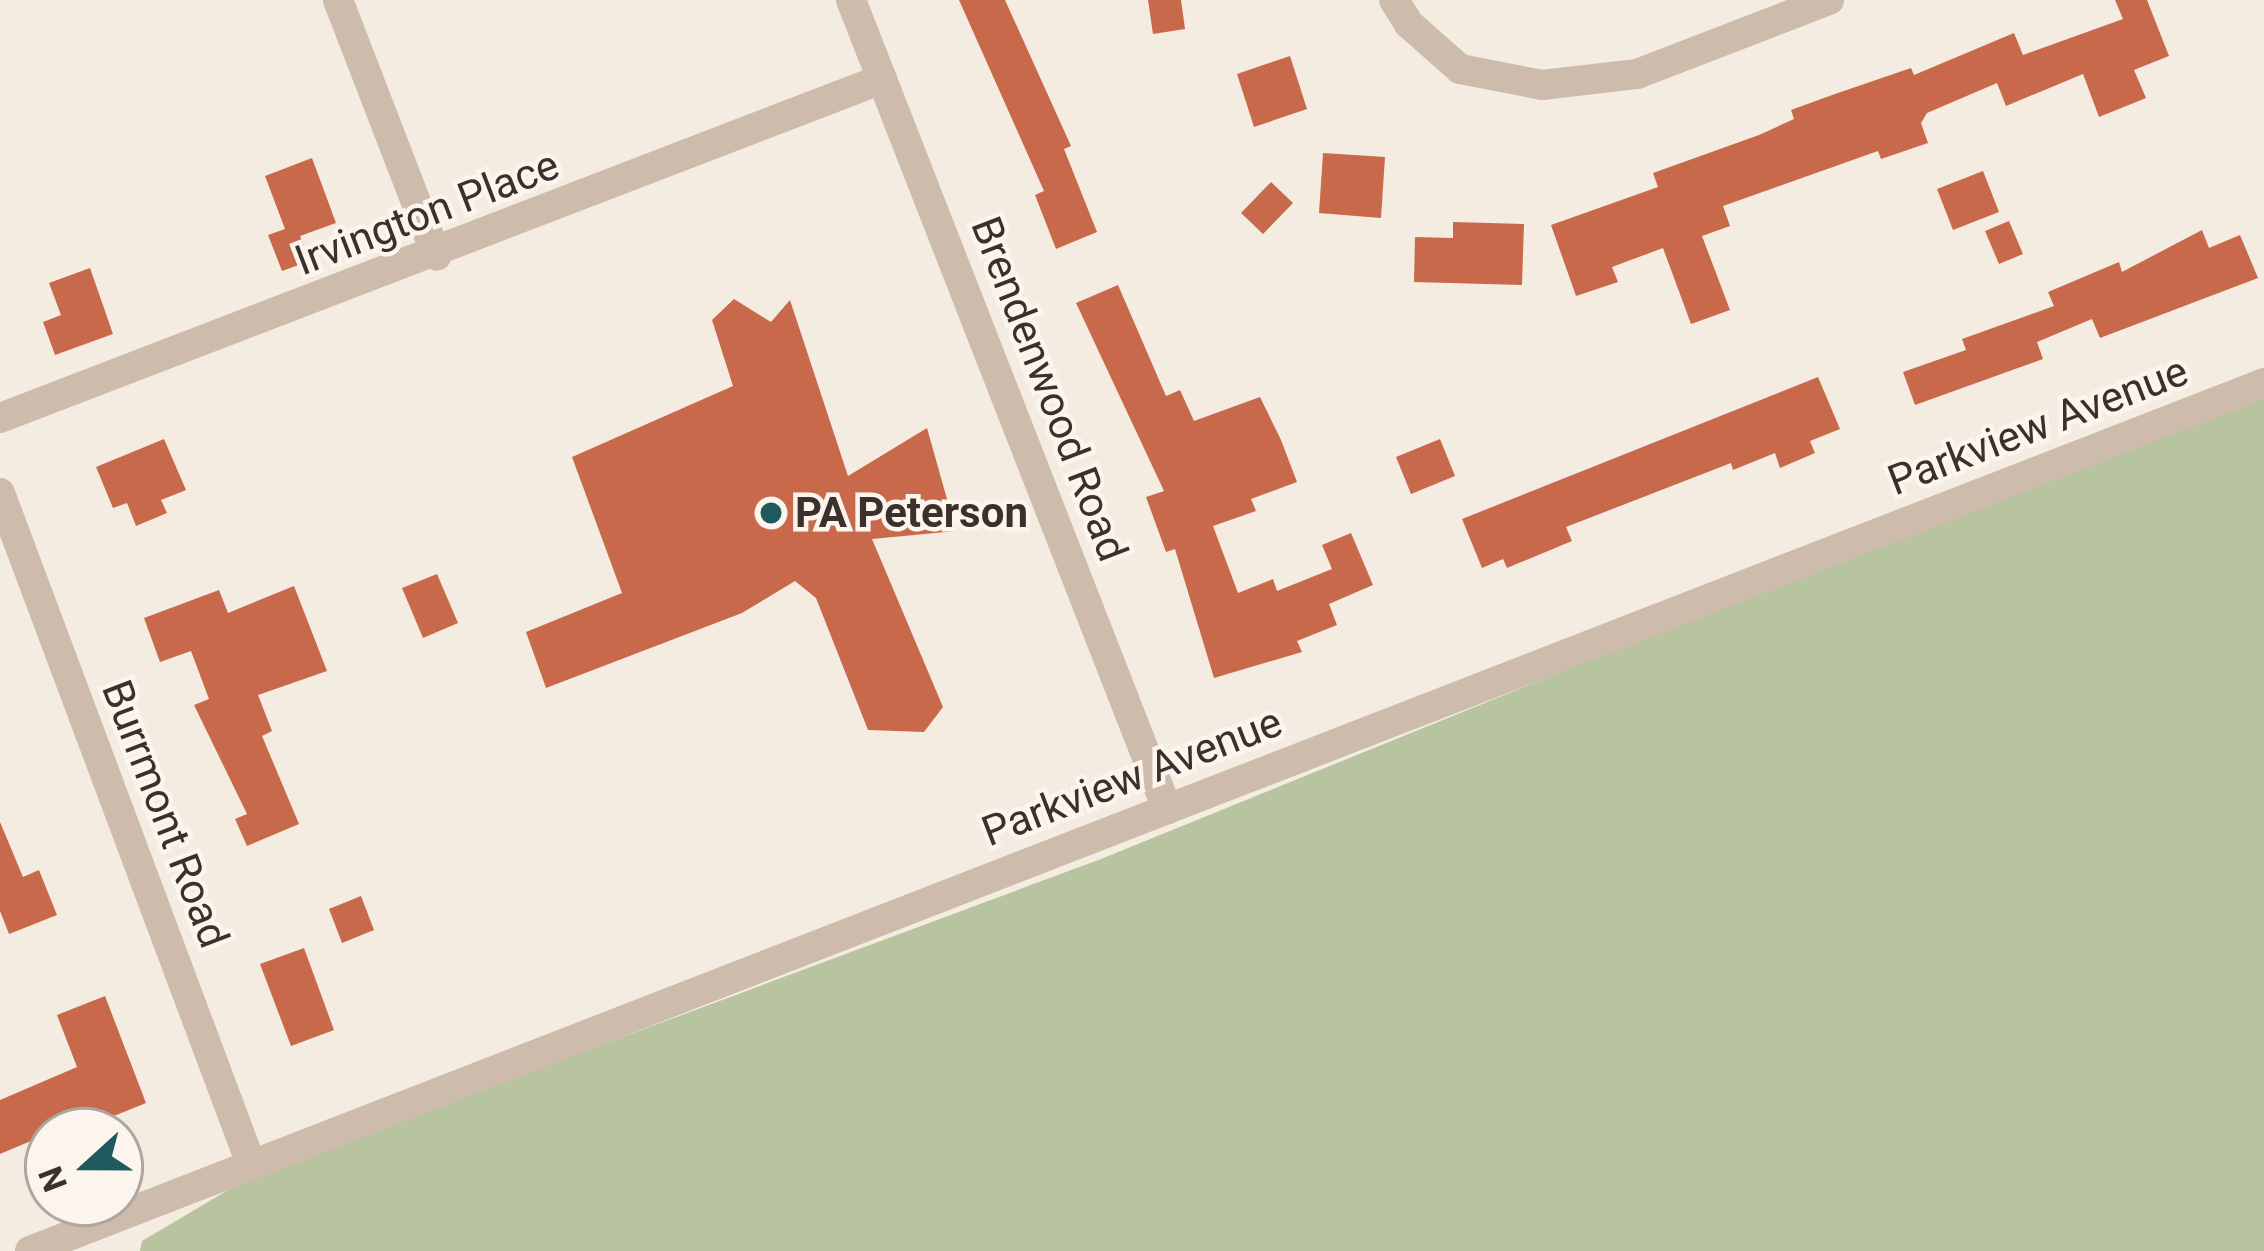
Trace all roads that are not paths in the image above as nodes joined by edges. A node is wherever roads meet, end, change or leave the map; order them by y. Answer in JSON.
{"nodes":[{"id":1,"x":338,"y":0,"type":"edge"},
{"id":2,"x":851,"y":0,"type":"edge"},
{"id":3,"x":1394,"y":0,"type":"edge"},
{"id":4,"x":1829,"y":0,"type":"edge"},
{"id":5,"x":882,"y":79,"type":"junction"},
{"id":6,"x":437,"y":256,"type":"junction"},
{"id":7,"x":2264,"y":383,"type":"edge"},
{"id":8,"x":0,"y":418,"type":"edge"},
{"id":9,"x":0,"y":493,"type":"edge"},
{"id":10,"x":1168,"y":809,"type":"junction"},
{"id":11,"x":251,"y":1164,"type":"junction"},
{"id":12,"x":30,"y":1251,"type":"edge"}],
"edges":[{"from":1,"to":6,"type":"street"},
{"from":2,"to":5,"type":"street","name":"Brendenwood Road"},
{"from":3,"to":4,"type":"street"},
{"from":5,"to":6,"type":"street","name":"Irvington Place"},
{"from":5,"to":10,"type":"street","name":"Brendenwood Road"},
{"from":6,"to":8,"type":"street","name":"Irvington Place"},
{"from":7,"to":10,"type":"street","name":"Parkview Avenue"},
{"from":9,"to":11,"type":"street","name":"Burrmont Road"},
{"from":10,"to":11,"type":"street","name":"Parkview Avenue"},
{"from":11,"to":12,"type":"street","name":"Parkview Avenue"}]}
